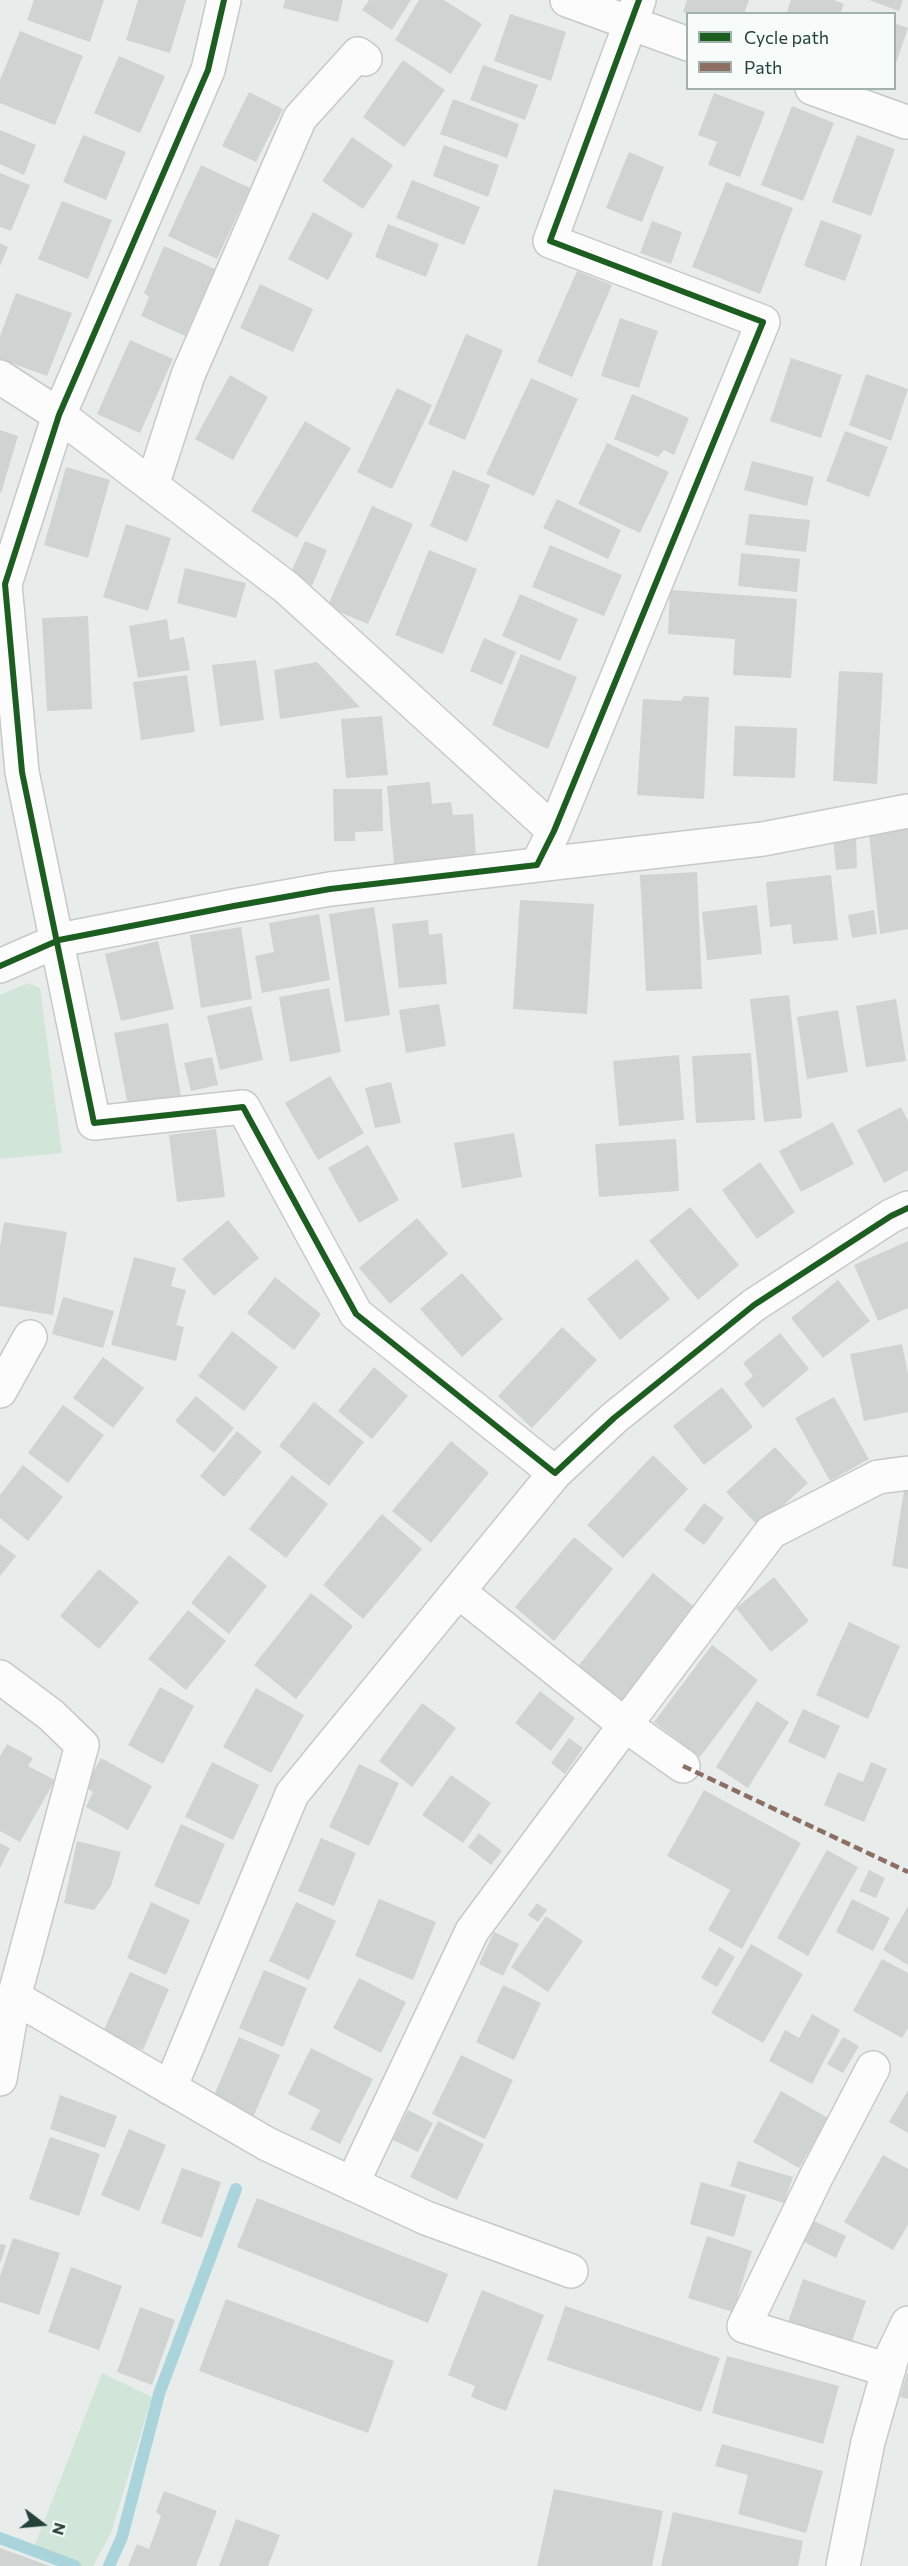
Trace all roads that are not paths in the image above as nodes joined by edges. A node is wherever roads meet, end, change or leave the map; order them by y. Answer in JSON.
{"nodes":[{"id":1,"x":224,"y":0,"type":"edge"},
{"id":2,"x":567,"y":0,"type":"edge"},
{"id":3,"x":635,"y":12,"type":"edge"},
{"id":4,"x":686,"y":43,"type":"edge"},
{"id":5,"x":365,"y":58,"type":"dead end"},
{"id":6,"x":818,"y":90,"type":"edge"},
{"id":7,"x":906,"y":122,"type":"dead end"},
{"id":8,"x":0,"y":377,"type":"edge"},
{"id":9,"x":58,"y":415,"type":"junction"},
{"id":10,"x":152,"y":486,"type":"junction"},
{"id":11,"x":11,"y":773,"type":"edge"},
{"id":12,"x":908,"y":812,"type":"edge"},
{"id":13,"x":554,"y":831,"type":"junction"},
{"id":14,"x":537,"y":866,"type":"junction"},
{"id":15,"x":59,"y":940,"type":"junction"},
{"id":16,"x":0,"y":966,"type":"edge"},
{"id":17,"x":908,"y":1208,"type":"edge"},
{"id":18,"x":30,"y":1337,"type":"dead end"},
{"id":19,"x":0,"y":1391,"type":"edge"},
{"id":20,"x":555,"y":1473,"type":"junction"},
{"id":21,"x":908,"y":1473,"type":"edge"},
{"id":22,"x":458,"y":1591,"type":"junction"},
{"id":23,"x":0,"y":1677,"type":"edge"},
{"id":24,"x":625,"y":1725,"type":"junction"},
{"id":25,"x":683,"y":1766,"type":"dead end"},
{"id":26,"x":10,"y":1986,"type":"edge"},
{"id":27,"x":873,"y":2068,"type":"dead end"},
{"id":28,"x":0,"y":2079,"type":"edge"},
{"id":29,"x":170,"y":2088,"type":"junction"},
{"id":30,"x":352,"y":2184,"type":"junction"},
{"id":31,"x":571,"y":2271,"type":"dead end"},
{"id":32,"x":908,"y":2323,"type":"edge"},
{"id":33,"x":888,"y":2370,"type":"junction"},
{"id":34,"x":843,"y":2566,"type":"edge"}],
"edges":[{"from":1,"to":9,"type":"street"},
{"from":2,"to":3,"type":"street"},
{"from":3,"to":4,"type":"street"},
{"from":3,"to":13,"type":"street"},
{"from":5,"to":10,"type":"street"},
{"from":6,"to":7,"type":"street"},
{"from":8,"to":9,"type":"street"},
{"from":9,"to":10,"type":"street"},
{"from":9,"to":11,"type":"street"},
{"from":10,"to":13,"type":"street"},
{"from":11,"to":15,"type":"street"},
{"from":12,"to":14,"type":"street"},
{"from":13,"to":14,"type":"street"},
{"from":14,"to":15,"type":"street"},
{"from":15,"to":16,"type":"street"},
{"from":15,"to":20,"type":"street"},
{"from":17,"to":20,"type":"street"},
{"from":18,"to":19,"type":"street"},
{"from":20,"to":22,"type":"street"},
{"from":21,"to":24,"type":"street"},
{"from":22,"to":24,"type":"street"},
{"from":22,"to":29,"type":"street"},
{"from":23,"to":26,"type":"street"},
{"from":24,"to":25,"type":"street"},
{"from":24,"to":30,"type":"street"},
{"from":26,"to":28,"type":"street"},
{"from":26,"to":29,"type":"street"},
{"from":27,"to":33,"type":"street"},
{"from":29,"to":30,"type":"street"},
{"from":30,"to":31,"type":"street"},
{"from":32,"to":33,"type":"street"},
{"from":33,"to":34,"type":"street"}]}
